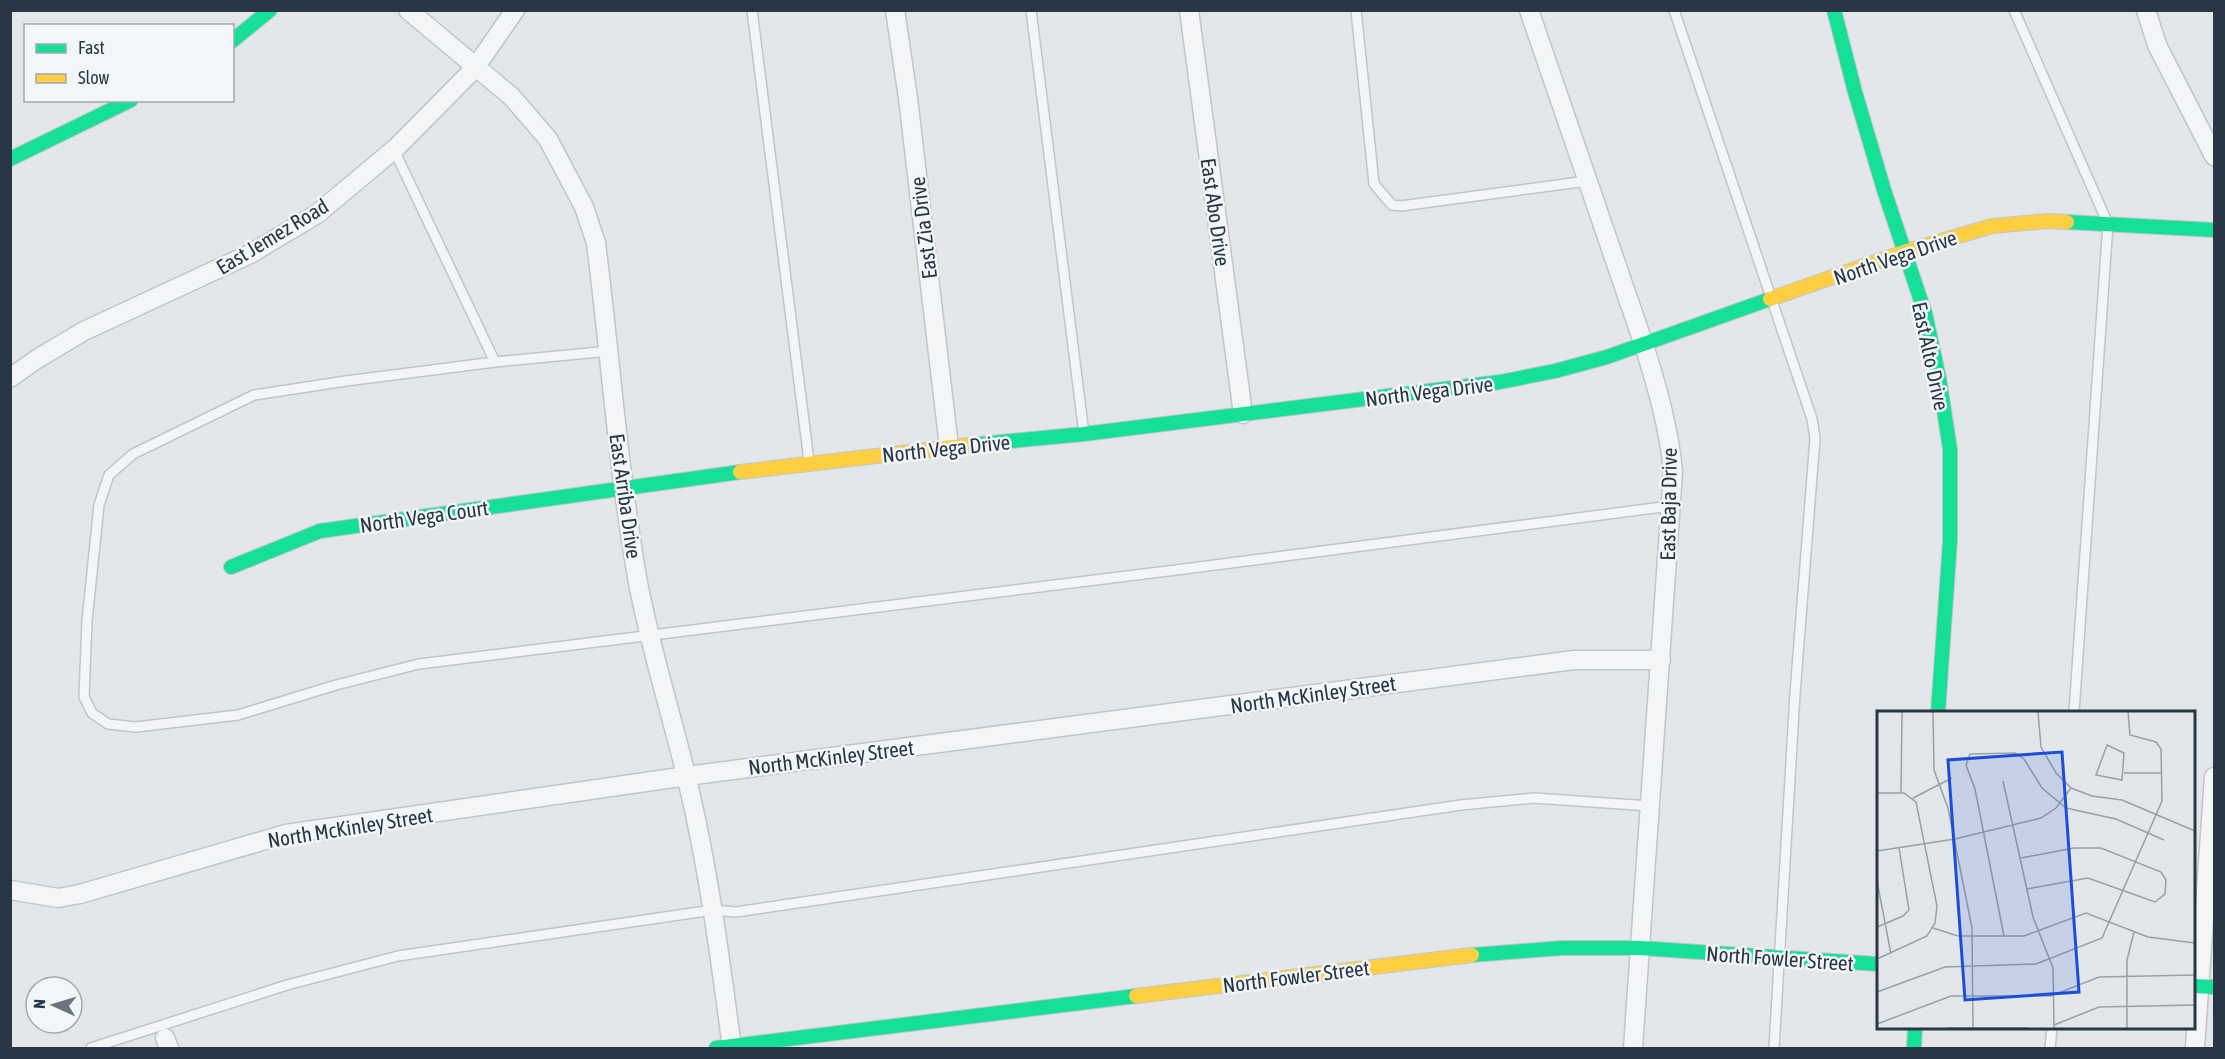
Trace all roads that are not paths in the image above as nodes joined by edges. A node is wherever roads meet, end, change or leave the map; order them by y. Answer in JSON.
{"nodes":[{"id":1,"x":270,"y":10,"type":"edge"},
{"id":2,"x":408,"y":10,"type":"edge"},
{"id":3,"x":515,"y":10,"type":"edge"},
{"id":4,"x":752,"y":10,"type":"edge"},
{"id":5,"x":895,"y":10,"type":"edge"},
{"id":6,"x":1031,"y":10,"type":"edge"},
{"id":7,"x":1189,"y":10,"type":"edge"},
{"id":8,"x":1356,"y":10,"type":"edge"},
{"id":9,"x":1529,"y":10,"type":"edge"},
{"id":10,"x":1674,"y":10,"type":"edge"},
{"id":11,"x":1834,"y":10,"type":"edge"},
{"id":12,"x":2014,"y":10,"type":"edge"},
{"id":13,"x":2146,"y":10,"type":"edge"},
{"id":14,"x":234,"y":39,"type":"edge"},
{"id":15,"x":475,"y":68,"type":"junction"},
{"id":16,"x":127,"y":102,"type":"edge"},
{"id":17,"x":394,"y":150,"type":"junction"},
{"id":18,"x":2214,"y":156,"type":"edge"},
{"id":19,"x":10,"y":159,"type":"edge"},
{"id":20,"x":1587,"y":181,"type":"junction"},
{"id":21,"x":2108,"y":224,"type":"junction"},
{"id":22,"x":2214,"y":230,"type":"edge"},
{"id":23,"x":1904,"y":252,"type":"junction"},
{"id":24,"x":1770,"y":301,"type":"junction"},
{"id":25,"x":1644,"y":345,"type":"junction"},
{"id":26,"x":609,"y":351,"type":"junction"},
{"id":27,"x":495,"y":362,"type":"junction"},
{"id":28,"x":10,"y":378,"type":"edge"},
{"id":29,"x":1243,"y":414,"type":"junction"},
{"id":30,"x":1084,"y":434,"type":"junction"},
{"id":31,"x":949,"y":447,"type":"junction"},
{"id":32,"x":809,"y":464,"type":"junction"},
{"id":33,"x":623,"y":488,"type":"junction"},
{"id":34,"x":1670,"y":506,"type":"junction"},
{"id":35,"x":231,"y":567,"type":"dead end"},
{"id":36,"x":650,"y":636,"type":"junction"},
{"id":37,"x":1661,"y":660,"type":"junction"},
{"id":38,"x":1938,"y":711,"type":"edge"},
{"id":39,"x":2074,"y":711,"type":"edge"},
{"id":40,"x":687,"y":776,"type":"junction"},
{"id":41,"x":2214,"y":777,"type":"edge"},
{"id":42,"x":1650,"y":806,"type":"junction"},
{"id":43,"x":10,"y":890,"type":"edge"},
{"id":44,"x":713,"y":910,"type":"junction"},
{"id":45,"x":1641,"y":948,"type":"junction"},
{"id":46,"x":1778,"y":957,"type":"junction"},
{"id":47,"x":1877,"y":964,"type":"edge"},
{"id":48,"x":2203,"y":987,"type":"edge"},
{"id":49,"x":1916,"y":1029,"type":"edge"},
{"id":50,"x":2052,"y":1029,"type":"edge"},
{"id":51,"x":164,"y":1038,"type":"edge"},
{"id":52,"x":91,"y":1048,"type":"edge"},
{"id":53,"x":727,"y":1048,"type":"edge"},
{"id":54,"x":1633,"y":1048,"type":"edge"},
{"id":55,"x":1774,"y":1048,"type":"edge"},
{"id":56,"x":1914,"y":1048,"type":"edge"},
{"id":57,"x":2050,"y":1048,"type":"edge"},
{"id":58,"x":2195,"y":1048,"type":"edge"}],
"edges":[{"from":1,"to":14,"type":"street"},
{"from":2,"to":15,"type":"street","name":"East Arriba Drive"},
{"from":3,"to":15,"type":"street","name":"East Jemez Road"},
{"from":4,"to":32,"type":"lane"},
{"from":5,"to":31,"type":"street","name":"East Zia Drive"},
{"from":6,"to":30,"type":"lane"},
{"from":7,"to":29,"type":"street","name":"East Abo Drive"},
{"from":8,"to":20,"type":"lane"},
{"from":9,"to":20,"type":"street","name":"East Baja Drive"},
{"from":10,"to":24,"type":"lane"},
{"from":11,"to":23,"type":"street","name":"East Alto Drive"},
{"from":12,"to":21,"type":"lane"},
{"from":13,"to":18,"type":"street"},
{"from":15,"to":17,"type":"street","name":"East Jemez Road"},
{"from":15,"to":26,"type":"street","name":"East Arriba Drive"},
{"from":16,"to":19,"type":"street"},
{"from":17,"to":27,"type":"lane"},
{"from":17,"to":28,"type":"street","name":"East Jemez Road"},
{"from":20,"to":25,"type":"street","name":"East Baja Drive"},
{"from":21,"to":22,"type":"street","name":"North Vega Drive"},
{"from":21,"to":23,"type":"street","name":"North Vega Drive"},
{"from":21,"to":39,"type":"lane"},
{"from":23,"to":24,"type":"street","name":"North Vega Drive"},
{"from":23,"to":38,"type":"street","name":"East Alto Drive"},
{"from":24,"to":25,"type":"street","name":"North Vega Drive"},
{"from":24,"to":46,"type":"lane"},
{"from":25,"to":29,"type":"street","name":"North Vega Drive"},
{"from":25,"to":34,"type":"street","name":"East Baja Drive"},
{"from":26,"to":27,"type":"lane"},
{"from":26,"to":33,"type":"street","name":"East Arriba Drive"},
{"from":27,"to":36,"type":"lane"},
{"from":29,"to":30,"type":"street","name":"North Vega Drive"},
{"from":30,"to":31,"type":"street","name":"North Vega Drive"},
{"from":31,"to":32,"type":"street","name":"North Vega Drive"},
{"from":32,"to":33,"type":"street","name":"North Vega Drive"},
{"from":33,"to":35,"type":"street","name":"North Vega Court"},
{"from":33,"to":36,"type":"street","name":"East Arriba Drive"},
{"from":34,"to":36,"type":"lane"},
{"from":34,"to":37,"type":"street","name":"East Baja Drive"},
{"from":36,"to":40,"type":"street","name":"East Arriba Drive"},
{"from":37,"to":40,"type":"street","name":"North McKinley Street"},
{"from":37,"to":42,"type":"street","name":"East Baja Drive"},
{"from":40,"to":43,"type":"street","name":"North McKinley Street"},
{"from":40,"to":44,"type":"street","name":"East Arriba Drive"},
{"from":41,"to":48,"type":"street"},
{"from":42,"to":44,"type":"lane"},
{"from":42,"to":45,"type":"street","name":"East Baja Drive"},
{"from":44,"to":51,"type":"lane"},
{"from":44,"to":53,"type":"street","name":"East Arriba Drive"},
{"from":45,"to":46,"type":"street","name":"North Fowler Street"},
{"from":45,"to":53,"type":"street","name":"North Fowler Street"},
{"from":45,"to":54,"type":"street","name":"East Baja Drive"},
{"from":46,"to":47,"type":"street","name":"North Fowler Street"},
{"from":46,"to":55,"type":"lane"},
{"from":48,"to":58,"type":"street"},
{"from":49,"to":56,"type":"street"},
{"from":50,"to":57,"type":"lane"},
{"from":51,"to":52,"type":"lane"}]}
